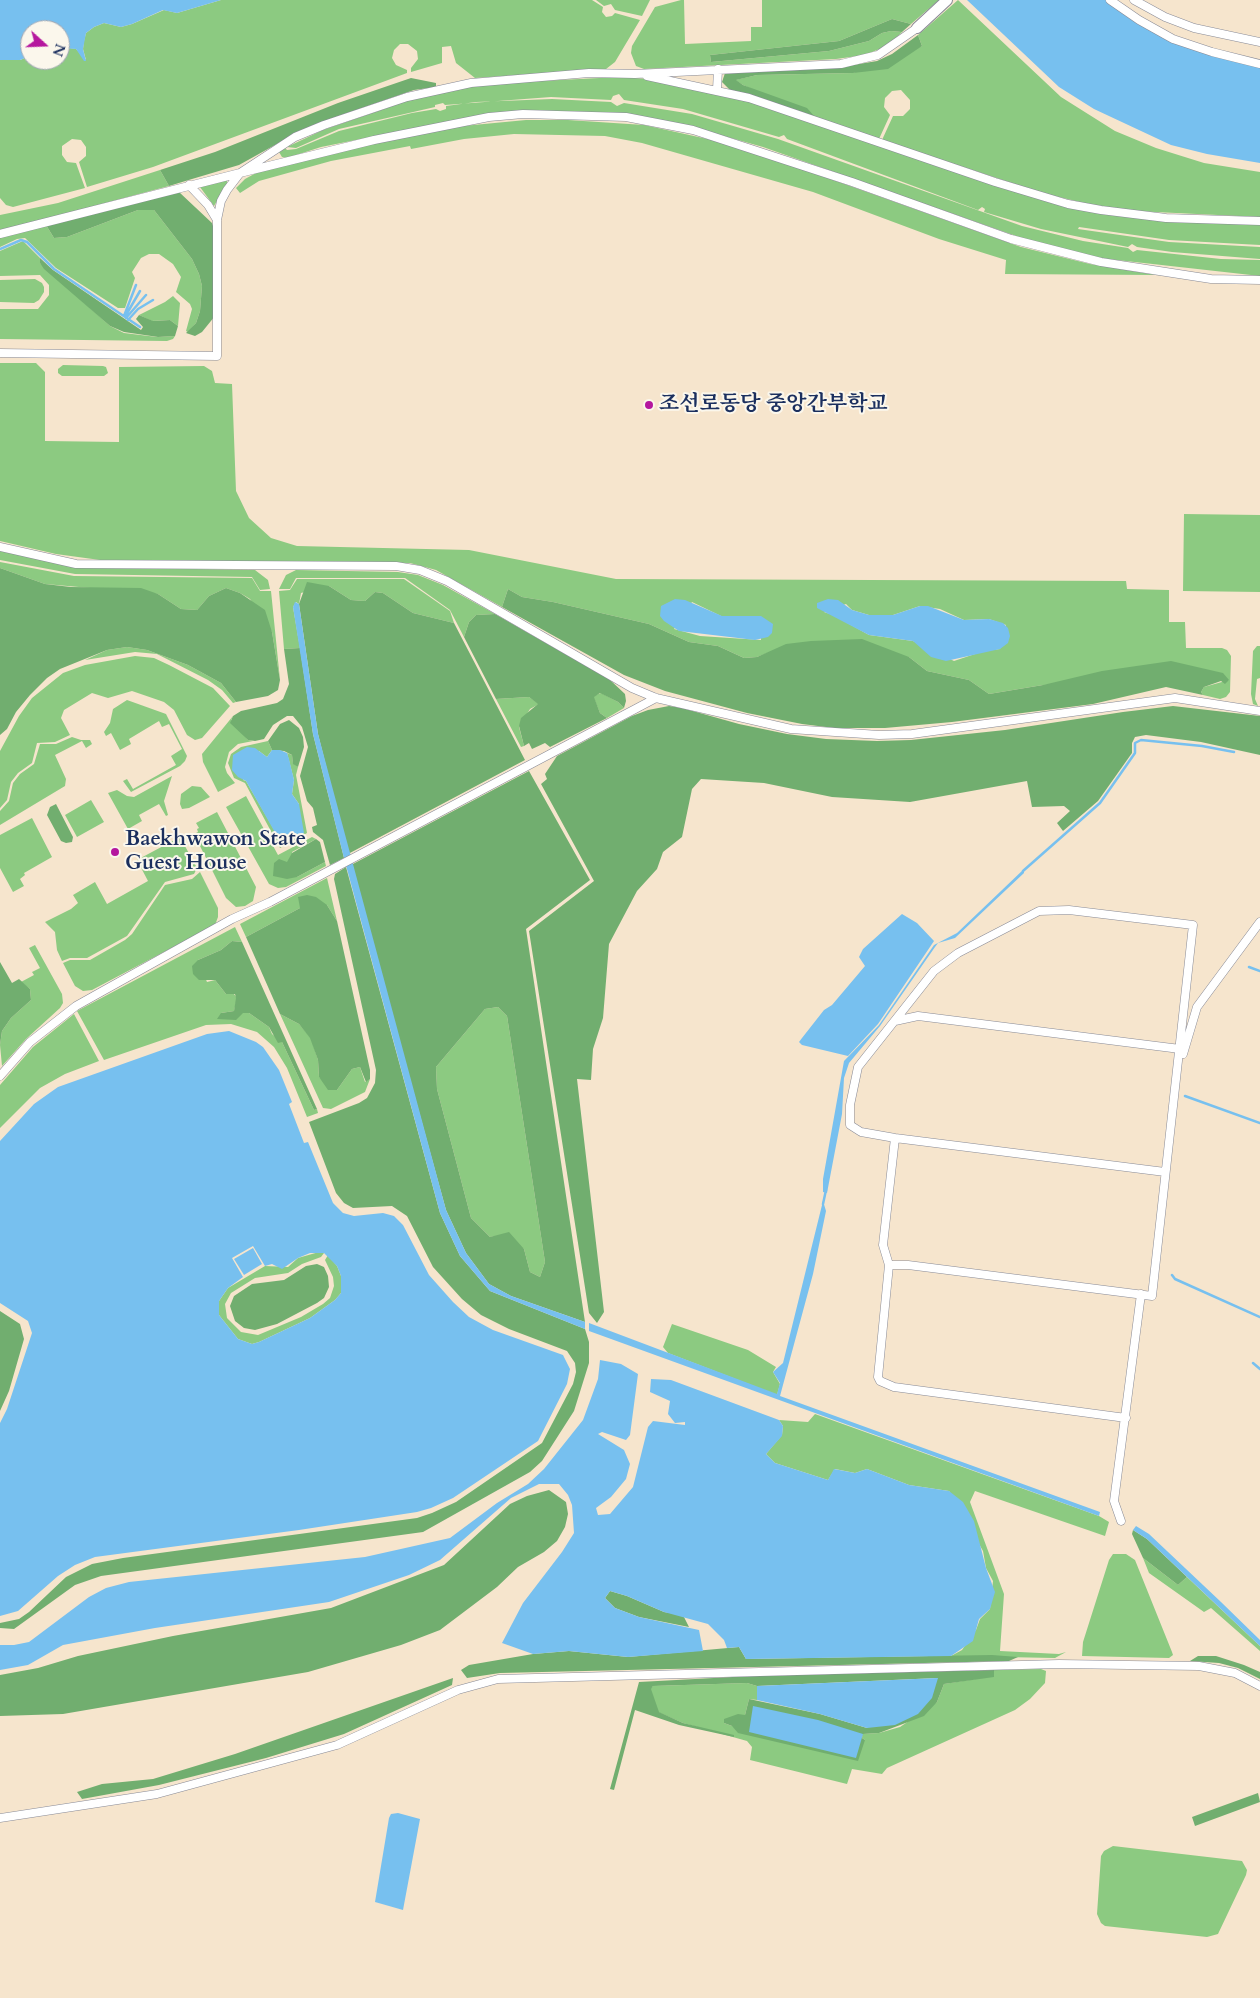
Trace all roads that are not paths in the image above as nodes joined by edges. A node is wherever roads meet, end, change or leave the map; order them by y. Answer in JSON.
{"nodes":[{"id":1,"x":947,"y":0,"type":"edge"},
{"id":2,"x":1110,"y":0,"type":"edge"},
{"id":3,"x":1134,"y":0,"type":"edge"},
{"id":4,"x":917,"y":28,"type":"joint"},
{"id":5,"x":1260,"y":42,"type":"edge"},
{"id":6,"x":1260,"y":64,"type":"edge"},
{"id":7,"x":718,"y":69,"type":"junction"},
{"id":8,"x":635,"y":74,"type":"junction"},
{"id":9,"x":717,"y":90,"type":"junction"},
{"id":10,"x":240,"y":173,"type":"junction"},
{"id":11,"x":189,"y":185,"type":"junction"},
{"id":12,"x":217,"y":220,"type":"junction"},
{"id":13,"x":1260,"y":221,"type":"edge"},
{"id":14,"x":0,"y":234,"type":"edge"},
{"id":15,"x":1260,"y":280,"type":"edge"},
{"id":16,"x":0,"y":353,"type":"edge"},
{"id":17,"x":0,"y":547,"type":"edge"},
{"id":18,"x":656,"y":698,"type":"junction"},
{"id":19,"x":1260,"y":711,"type":"edge"},
{"id":20,"x":1260,"y":922,"type":"edge"},
{"id":21,"x":895,"y":1021,"type":"junction"},
{"id":22,"x":1180,"y":1049,"type":"junction"},
{"id":23,"x":1177,"y":1073,"type":"junction"},
{"id":24,"x":0,"y":1076,"type":"edge"},
{"id":25,"x":894,"y":1138,"type":"junction"},
{"id":26,"x":1165,"y":1172,"type":"junction"},
{"id":27,"x":888,"y":1265,"type":"junction"},
{"id":28,"x":1141,"y":1294,"type":"junction"},
{"id":29,"x":1126,"y":1418,"type":"junction"},
{"id":30,"x":1121,"y":1521,"type":"dead end"},
{"id":31,"x":1260,"y":1686,"type":"edge"},
{"id":32,"x":0,"y":1818,"type":"edge"}],
"edges":[{"from":1,"to":4,"type":"street"},
{"from":2,"to":6,"type":"street"},
{"from":3,"to":5,"type":"street"},
{"from":4,"to":7,"type":"street"},
{"from":7,"to":8,"type":"street"},
{"from":7,"to":9,"type":"street"},
{"from":8,"to":9,"type":"street"},
{"from":8,"to":10,"type":"street"},
{"from":9,"to":13,"type":"street"},
{"from":10,"to":11,"type":"street"},
{"from":10,"to":12,"type":"street"},
{"from":10,"to":15,"type":"street"},
{"from":11,"to":12,"type":"street"},
{"from":11,"to":14,"type":"street"},
{"from":12,"to":16,"type":"street"},
{"from":17,"to":18,"type":"street"},
{"from":18,"to":19,"type":"street"},
{"from":18,"to":24,"type":"street"},
{"from":20,"to":23,"type":"street"},
{"from":21,"to":22,"type":"street"},
{"from":21,"to":22,"type":"street"},
{"from":21,"to":25,"type":"street"},
{"from":22,"to":23,"type":"street"},
{"from":23,"to":26,"type":"street"},
{"from":25,"to":26,"type":"street"},
{"from":25,"to":27,"type":"street"},
{"from":26,"to":28,"type":"street"},
{"from":27,"to":28,"type":"street"},
{"from":27,"to":29,"type":"street"},
{"from":28,"to":29,"type":"street"},
{"from":29,"to":30,"type":"street"},
{"from":31,"to":32,"type":"street"}]}
